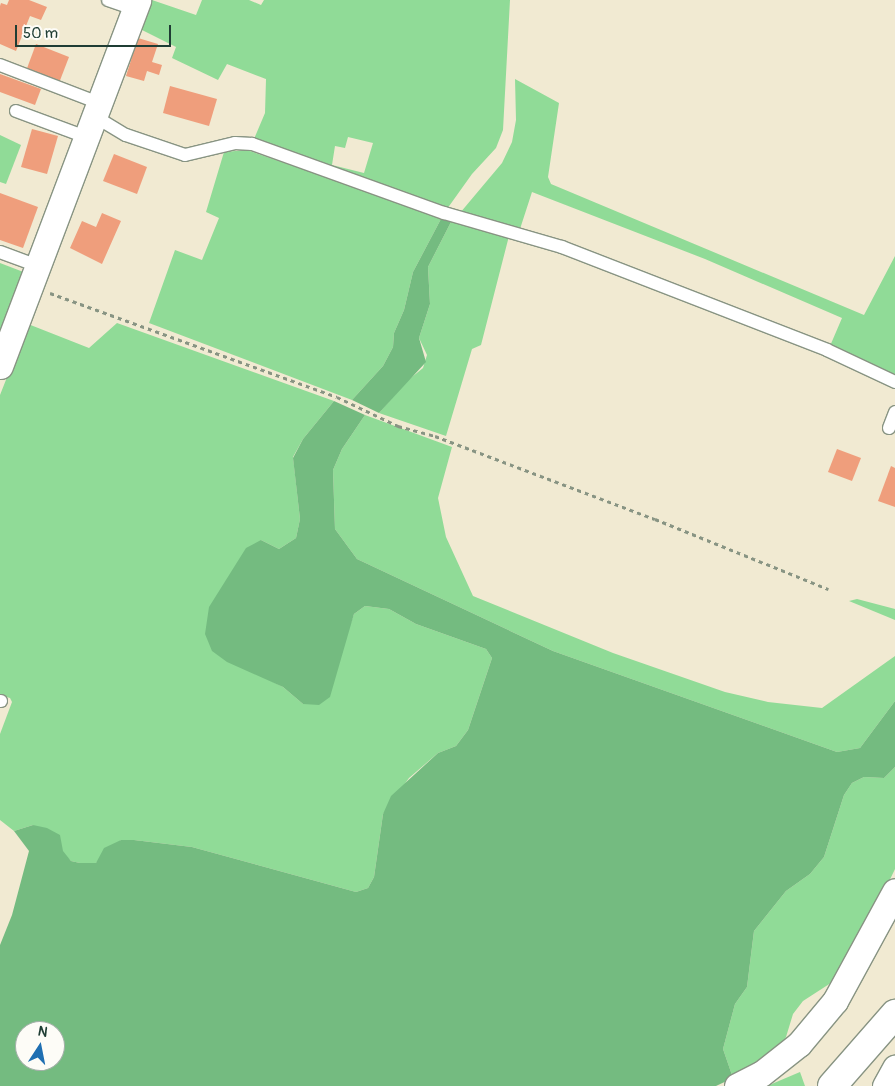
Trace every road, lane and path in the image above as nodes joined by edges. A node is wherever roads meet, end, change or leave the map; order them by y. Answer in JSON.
{"nodes":[{"id":1,"x":108,"y":0,"type":"edge"},
{"id":2,"x":136,"y":4,"type":"edge"},
{"id":3,"x":0,"y":65,"type":"edge"},
{"id":4,"x":16,"y":111,"type":"dead end"},
{"id":5,"x":93,"y":119,"type":"junction"},
{"id":6,"x":0,"y":252,"type":"edge"},
{"id":7,"x":34,"y":276,"type":"junction"},
{"id":8,"x":0,"y":366,"type":"edge"},
{"id":9,"x":895,"y":382,"type":"edge"},
{"id":10,"x":895,"y":412,"type":"edge"},
{"id":11,"x":889,"y":428,"type":"dead end"},
{"id":12,"x":828,"y":589,"type":"dead end"},
{"id":13,"x":895,"y":891,"type":"edge"},
{"id":14,"x":895,"y":1014,"type":"edge"},
{"id":15,"x":895,"y":1068,"type":"edge"},
{"id":16,"x":736,"y":1086,"type":"edge"},
{"id":17,"x":832,"y":1086,"type":"edge"},
{"id":18,"x":885,"y":1086,"type":"edge"}],
"edges":[{"from":1,"to":2,"type":"lane"},
{"from":2,"to":5,"type":"street"},
{"from":3,"to":5,"type":"lane"},
{"from":4,"to":5,"type":"lane"},
{"from":5,"to":7,"type":"street"},
{"from":5,"to":9,"type":"lane"},
{"from":6,"to":7,"type":"lane"},
{"from":7,"to":8,"type":"street"},
{"from":7,"to":12,"type":"path"},
{"from":10,"to":11,"type":"lane"},
{"from":13,"to":16,"type":"street"},
{"from":14,"to":17,"type":"main road"},
{"from":15,"to":18,"type":"street"}]}
